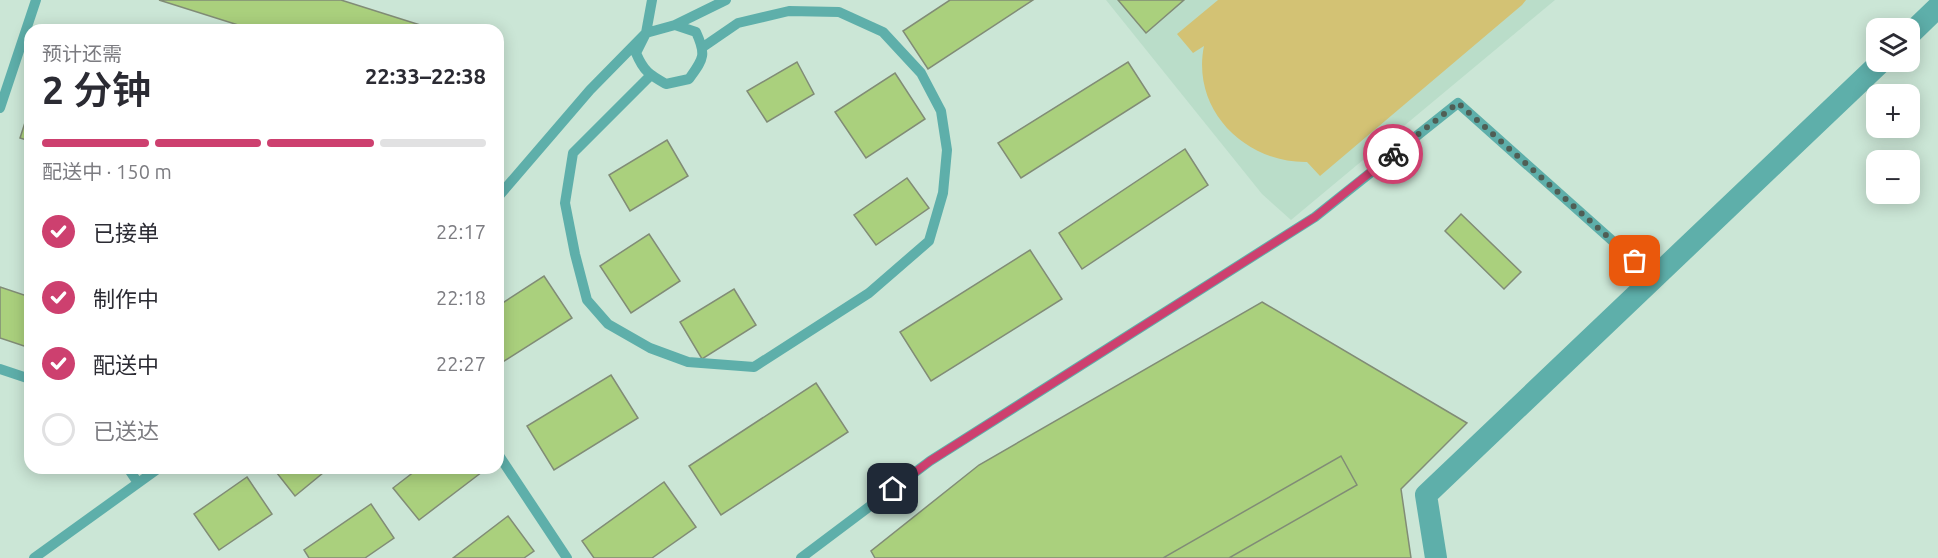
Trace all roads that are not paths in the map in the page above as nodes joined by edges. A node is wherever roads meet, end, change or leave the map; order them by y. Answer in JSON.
{"nodes":[{"id":1,"x":36,"y":0,"type":"edge"},
{"id":2,"x":652,"y":0,"type":"edge"},
{"id":3,"x":726,"y":0,"type":"edge"},
{"id":4,"x":1938,"y":7,"type":"edge"},
{"id":5,"x":28,"y":24,"type":"edge"},
{"id":6,"x":1920,"y":24,"type":"edge"},
{"id":7,"x":675,"y":25,"type":"junction"},
{"id":8,"x":646,"y":33,"type":"junction"},
{"id":9,"x":24,"y":36,"type":"edge"},
{"id":10,"x":703,"y":47,"type":"junction"},
{"id":11,"x":1870,"y":72,"type":"edge"},
{"id":12,"x":651,"y":75,"type":"junction"},
{"id":13,"x":0,"y":108,"type":"edge"},
{"id":14,"x":504,"y":190,"type":"edge"},
{"id":15,"x":1653,"y":277,"type":"junction"},
{"id":16,"x":0,"y":369,"type":"edge"},
{"id":17,"x":24,"y":377,"type":"edge"},
{"id":18,"x":504,"y":463,"type":"edge"},
{"id":19,"x":132,"y":474,"type":"edge"},
{"id":20,"x":151,"y":474,"type":"edge"},
{"id":21,"x":138,"y":483,"type":"junction"},
{"id":22,"x":34,"y":558,"type":"edge"},
{"id":23,"x":567,"y":558,"type":"edge"},
{"id":24,"x":801,"y":558,"type":"edge"},
{"id":25,"x":1436,"y":558,"type":"edge"}],
"edges":[{"from":1,"to":5,"type":"lane"},
{"from":2,"to":8,"type":"lane"},
{"from":3,"to":7,"type":"lane"},
{"from":4,"to":6,"type":"street"},
{"from":7,"to":8,"type":"lane"},
{"from":7,"to":10,"type":"lane"},
{"from":8,"to":12,"type":"lane"},
{"from":8,"to":14,"type":"lane"},
{"from":9,"to":13,"type":"lane"},
{"from":10,"to":12,"type":"lane"},
{"from":10,"to":12,"type":"lane"},
{"from":11,"to":15,"type":"street"},
{"from":15,"to":24,"type":"lane"},
{"from":15,"to":25,"type":"street"},
{"from":16,"to":17,"type":"lane"},
{"from":18,"to":23,"type":"lane"},
{"from":19,"to":21,"type":"lane"},
{"from":20,"to":21,"type":"lane"},
{"from":21,"to":22,"type":"lane"}]}
